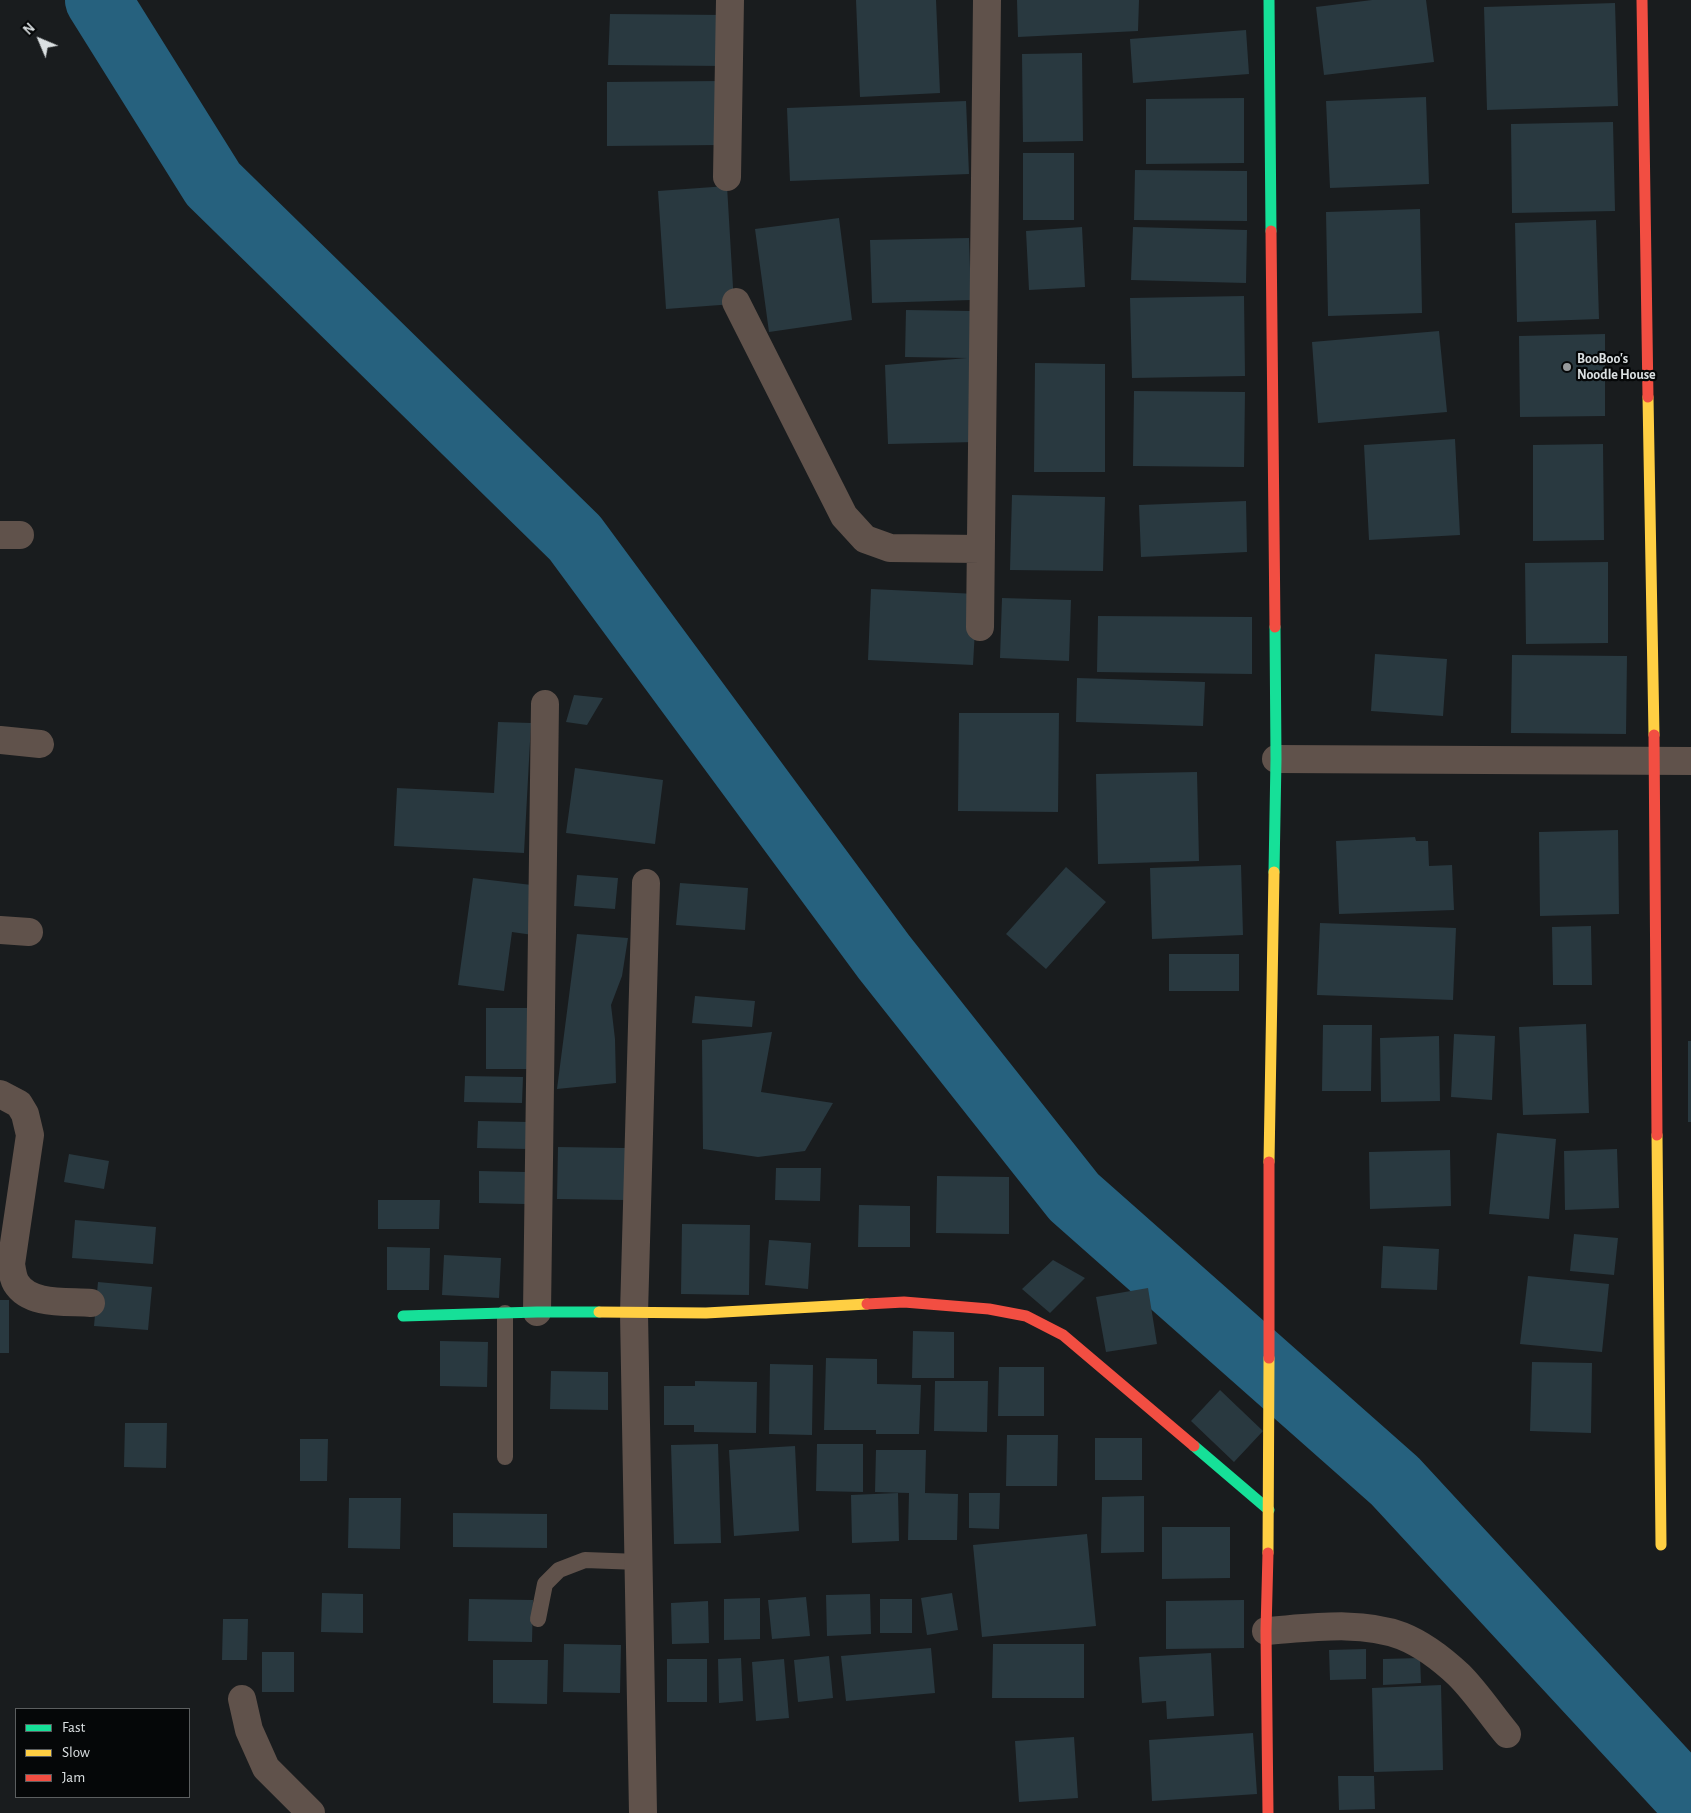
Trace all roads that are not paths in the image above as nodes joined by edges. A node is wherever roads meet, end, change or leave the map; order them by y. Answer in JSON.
{"nodes":[{"id":1,"x":730,"y":0,"type":"edge"},
{"id":2,"x":987,"y":0,"type":"edge"},
{"id":3,"x":1269,"y":0,"type":"edge"},
{"id":4,"x":1642,"y":0,"type":"edge"},
{"id":5,"x":728,"y":177,"type":"dead end"},
{"id":6,"x":736,"y":302,"type":"dead end"},
{"id":7,"x":980,"y":549,"type":"junction"},
{"id":8,"x":980,"y":627,"type":"dead end"},
{"id":9,"x":545,"y":704,"type":"dead end"},
{"id":10,"x":0,"y":740,"type":"edge"},
{"id":11,"x":40,"y":744,"type":"dead end"},
{"id":12,"x":1276,"y":758,"type":"junction"},
{"id":13,"x":1654,"y":761,"type":"junction"},
{"id":14,"x":1691,"y":761,"type":"edge"},
{"id":15,"x":646,"y":883,"type":"dead end"},
{"id":16,"x":0,"y":930,"type":"edge"},
{"id":17,"x":28,"y":932,"type":"dead end"},
{"id":18,"x":0,"y":1094,"type":"edge"},
{"id":19,"x":90,"y":1303,"type":"dead end"},
{"id":20,"x":537,"y":1312,"type":"junction"},
{"id":21,"x":505,"y":1313,"type":"junction"},
{"id":22,"x":634,"y":1313,"type":"junction"},
{"id":23,"x":403,"y":1316,"type":"dead end"},
{"id":24,"x":505,"y":1457,"type":"dead end"},
{"id":25,"x":1269,"y":1510,"type":"junction"},
{"id":26,"x":1661,"y":1545,"type":"dead end"},
{"id":27,"x":639,"y":1562,"type":"junction"},
{"id":28,"x":538,"y":1619,"type":"dead end"},
{"id":29,"x":1266,"y":1631,"type":"junction"},
{"id":30,"x":242,"y":1699,"type":"dead end"},
{"id":31,"x":1507,"y":1734,"type":"dead end"},
{"id":32,"x":311,"y":1813,"type":"edge"},
{"id":33,"x":643,"y":1813,"type":"edge"},
{"id":34,"x":1268,"y":1813,"type":"edge"}],
"edges":[{"from":1,"to":5,"type":"street"},
{"from":2,"to":7,"type":"street"},
{"from":3,"to":12,"type":"street"},
{"from":4,"to":13,"type":"street"},
{"from":6,"to":7,"type":"street"},
{"from":7,"to":8,"type":"street"},
{"from":9,"to":20,"type":"street"},
{"from":10,"to":11,"type":"street"},
{"from":12,"to":13,"type":"street"},
{"from":12,"to":25,"type":"street"},
{"from":13,"to":14,"type":"street"},
{"from":13,"to":26,"type":"street"},
{"from":15,"to":22,"type":"street"},
{"from":16,"to":17,"type":"street"},
{"from":18,"to":19,"type":"street"},
{"from":20,"to":21,"type":"street"},
{"from":20,"to":22,"type":"street"},
{"from":21,"to":23,"type":"street"},
{"from":21,"to":24,"type":"lane"},
{"from":22,"to":25,"type":"street"},
{"from":22,"to":27,"type":"street"},
{"from":25,"to":29,"type":"street"},
{"from":27,"to":28,"type":"lane"},
{"from":27,"to":33,"type":"street"},
{"from":29,"to":31,"type":"street"},
{"from":29,"to":34,"type":"street"},
{"from":30,"to":32,"type":"street"}]}
